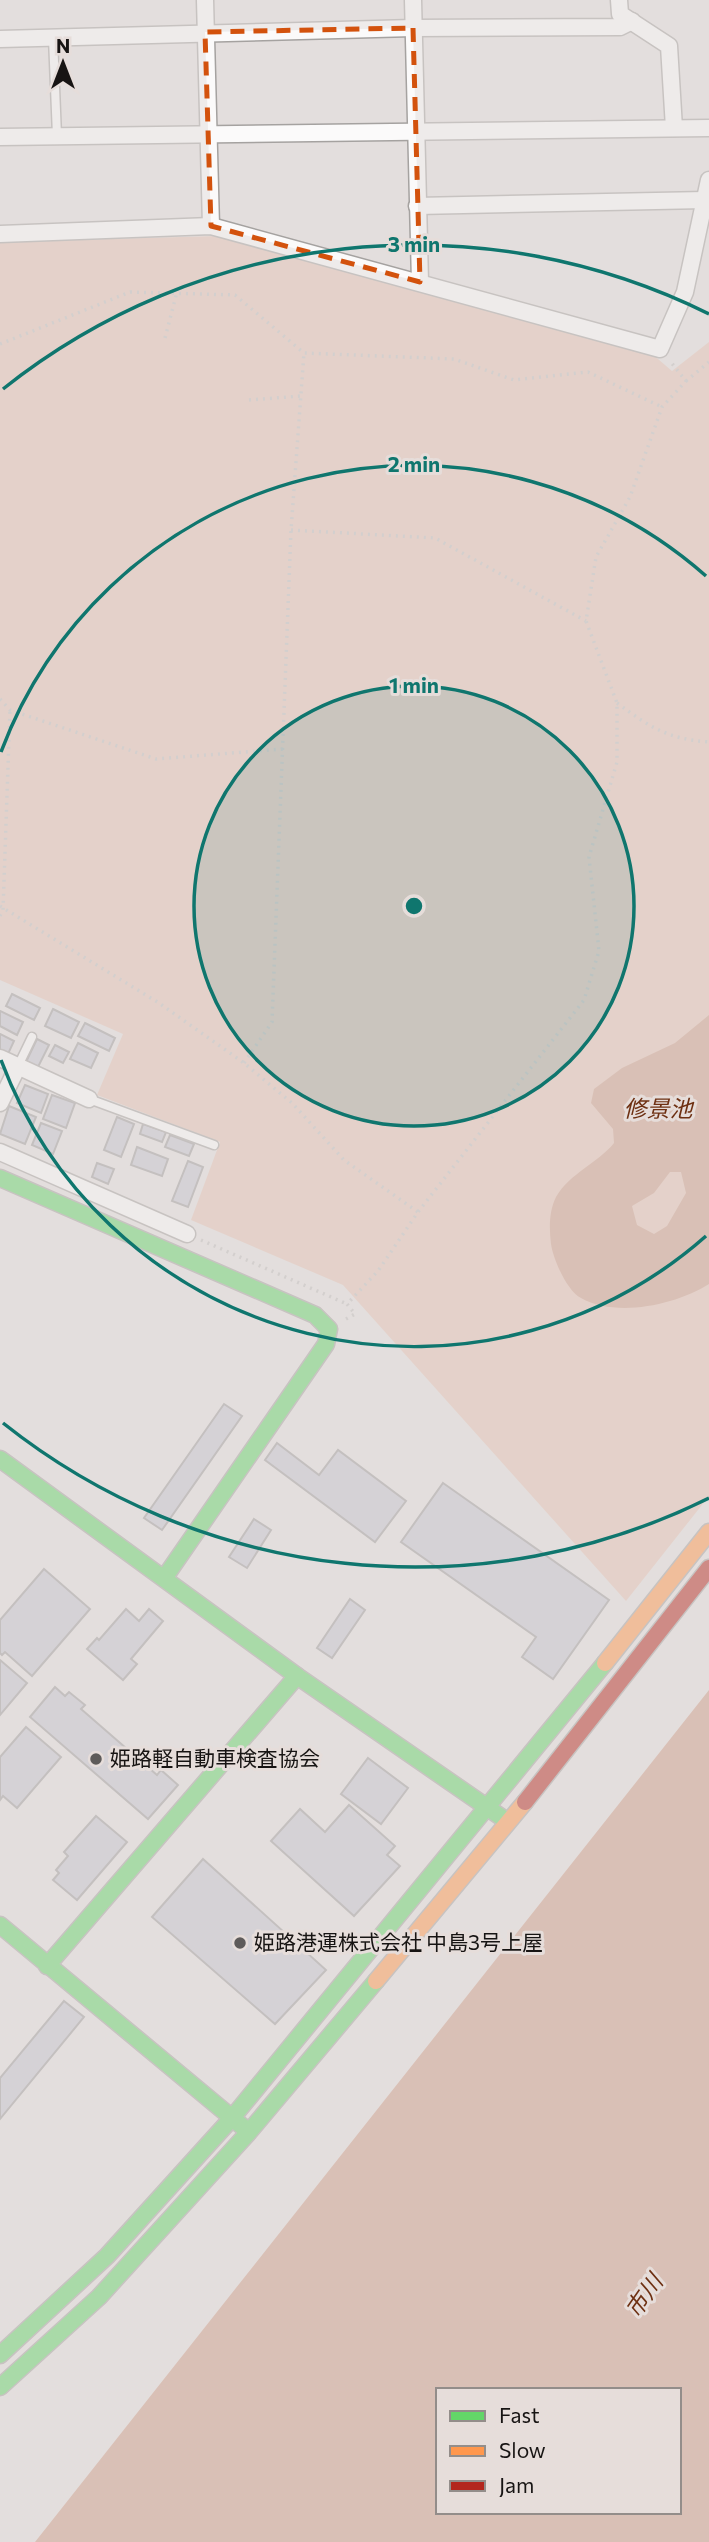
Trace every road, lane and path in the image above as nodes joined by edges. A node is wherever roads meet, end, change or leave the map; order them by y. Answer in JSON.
{"nodes":[{"id":1,"x":205,"y":0,"type":"edge"},
{"id":2,"x":413,"y":0,"type":"edge"},
{"id":3,"x":619,"y":0,"type":"edge"},
{"id":4,"x":632,"y":21,"type":"junction"},
{"id":5,"x":413,"y":28,"type":"junction"},
{"id":6,"x":205,"y":32,"type":"junction"},
{"id":7,"x":53,"y":38,"type":"junction"},
{"id":8,"x":0,"y":39,"type":"edge"},
{"id":9,"x":674,"y":128,"type":"junction"},
{"id":10,"x":709,"y":128,"type":"edge"},
{"id":11,"x":415,"y":131,"type":"junction"},
{"id":12,"x":208,"y":133,"type":"junction"},
{"id":13,"x":57,"y":136,"type":"junction"},
{"id":14,"x":0,"y":137,"type":"edge"},
{"id":15,"x":709,"y":180,"type":"edge"},
{"id":16,"x":705,"y":200,"type":"junction"},
{"id":17,"x":417,"y":206,"type":"junction"},
{"id":18,"x":211,"y":226,"type":"junction"},
{"id":19,"x":0,"y":234,"type":"edge"},
{"id":20,"x":420,"y":282,"type":"junction"},
{"id":21,"x":177,"y":292,"type":"junction"},
{"id":22,"x":165,"y":338,"type":"dead end"},
{"id":23,"x":0,"y":344,"type":"edge"},
{"id":24,"x":660,"y":349,"type":"junction"},
{"id":25,"x":304,"y":353,"type":"junction"},
{"id":26,"x":709,"y":362,"type":"edge"},
{"id":27,"x":686,"y":381,"type":"junction"},
{"id":28,"x":302,"y":396,"type":"junction"},
{"id":29,"x":249,"y":400,"type":"dead end"},
{"id":30,"x":662,"y":407,"type":"junction"},
{"id":31,"x":291,"y":530,"type":"junction"},
{"id":32,"x":586,"y":621,"type":"junction"},
{"id":33,"x":0,"y":699,"type":"edge"},
{"id":34,"x":617,"y":703,"type":"junction"},
{"id":35,"x":10,"y":710,"type":"junction"},
{"id":36,"x":709,"y":742,"type":"edge"},
{"id":37,"x":283,"y":749,"type":"junction"},
{"id":38,"x":1,"y":908,"type":"edge"},
{"id":39,"x":0,"y":916,"type":"edge"},
{"id":40,"x":32,"y":1037,"type":"dead end"},
{"id":41,"x":0,"y":1058,"type":"edge"},
{"id":42,"x":244,"y":1063,"type":"junction"},
{"id":43,"x":18,"y":1066,"type":"junction"},
{"id":44,"x":89,"y":1098,"type":"joint"},
{"id":45,"x":0,"y":1103,"type":"edge"},
{"id":46,"x":214,"y":1145,"type":"dead end"},
{"id":47,"x":0,"y":1152,"type":"edge"},
{"id":48,"x":0,"y":1178,"type":"edge"},
{"id":49,"x":418,"y":1212,"type":"junction"},
{"id":50,"x":187,"y":1234,"type":"joint"},
{"id":51,"x":346,"y":1304,"type":"junction"},
{"id":52,"x":329,"y":1329,"type":"junction"},
{"id":53,"x":0,"y":1459,"type":"edge"},
{"id":54,"x":709,"y":1532,"type":"edge"},
{"id":55,"x":709,"y":1568,"type":"edge"},
{"id":56,"x":165,"y":1577,"type":"junction"},
{"id":57,"x":297,"y":1675,"type":"junction"},
{"id":58,"x":489,"y":1808,"type":"junction"},
{"id":59,"x":509,"y":1822,"type":"junction"},
{"id":60,"x":0,"y":1926,"type":"edge"},
{"id":61,"x":47,"y":1966,"type":"junction"},
{"id":62,"x":232,"y":2118,"type":"junction"},
{"id":63,"x":249,"y":2132,"type":"junction"},
{"id":64,"x":0,"y":2355,"type":"edge"},
{"id":65,"x":0,"y":2387,"type":"edge"}],
"edges":[{"from":1,"to":6,"type":"street"},
{"from":2,"to":5,"type":"street"},
{"from":3,"to":4,"type":"street"},
{"from":4,"to":5,"type":"street"},
{"from":4,"to":9,"type":"street"},
{"from":5,"to":6,"type":"street"},
{"from":5,"to":11,"type":"street"},
{"from":6,"to":7,"type":"street"},
{"from":6,"to":12,"type":"street"},
{"from":7,"to":8,"type":"street"},
{"from":7,"to":13,"type":"lane"},
{"from":9,"to":10,"type":"street"},
{"from":9,"to":11,"type":"street"},
{"from":11,"to":12,"type":"street"},
{"from":11,"to":17,"type":"street"},
{"from":12,"to":13,"type":"street"},
{"from":12,"to":18,"type":"street"},
{"from":13,"to":14,"type":"street"},
{"from":15,"to":16,"type":"street"},
{"from":16,"to":17,"type":"street"},
{"from":16,"to":24,"type":"street"},
{"from":17,"to":20,"type":"street"},
{"from":18,"to":19,"type":"street"},
{"from":18,"to":20,"type":"street"},
{"from":20,"to":24,"type":"street"},
{"from":21,"to":22,"type":"path"},
{"from":21,"to":23,"type":"path"},
{"from":21,"to":25,"type":"path"},
{"from":24,"to":27,"type":"path"},
{"from":25,"to":28,"type":"path"},
{"from":25,"to":30,"type":"path"},
{"from":26,"to":27,"type":"path"},
{"from":27,"to":30,"type":"path"},
{"from":28,"to":29,"type":"path"},
{"from":28,"to":31,"type":"path"},
{"from":30,"to":32,"type":"path"},
{"from":31,"to":32,"type":"path"},
{"from":31,"to":37,"type":"path"},
{"from":32,"to":34,"type":"path"},
{"from":33,"to":35,"type":"path"},
{"from":34,"to":36,"type":"path"},
{"from":34,"to":49,"type":"path"},
{"from":35,"to":37,"type":"path"},
{"from":35,"to":38,"type":"path"},
{"from":37,"to":42,"type":"path"},
{"from":38,"to":39,"type":"path"},
{"from":38,"to":42,"type":"path"},
{"from":40,"to":43,"type":"lane"},
{"from":41,"to":43,"type":"street"},
{"from":42,"to":49,"type":"path"},
{"from":43,"to":44,"type":"street"},
{"from":43,"to":45,"type":"street"},
{"from":44,"to":46,"type":"lane"},
{"from":47,"to":50,"type":"street"},
{"from":48,"to":52,"type":"street"},
{"from":49,"to":51,"type":"path"},
{"from":50,"to":51,"type":"path"},
{"from":51,"to":52,"type":"path"},
{"from":52,"to":56,"type":"street"},
{"from":53,"to":56,"type":"street"},
{"from":54,"to":58,"type":"street"},
{"from":55,"to":59,"type":"street"},
{"from":56,"to":57,"type":"street"},
{"from":57,"to":58,"type":"street"},
{"from":57,"to":61,"type":"street"},
{"from":58,"to":59,"type":"street"},
{"from":58,"to":62,"type":"street"},
{"from":59,"to":63,"type":"street"},
{"from":60,"to":61,"type":"street"},
{"from":61,"to":62,"type":"street"},
{"from":62,"to":63,"type":"street"},
{"from":62,"to":64,"type":"street"},
{"from":63,"to":65,"type":"street"}]}
